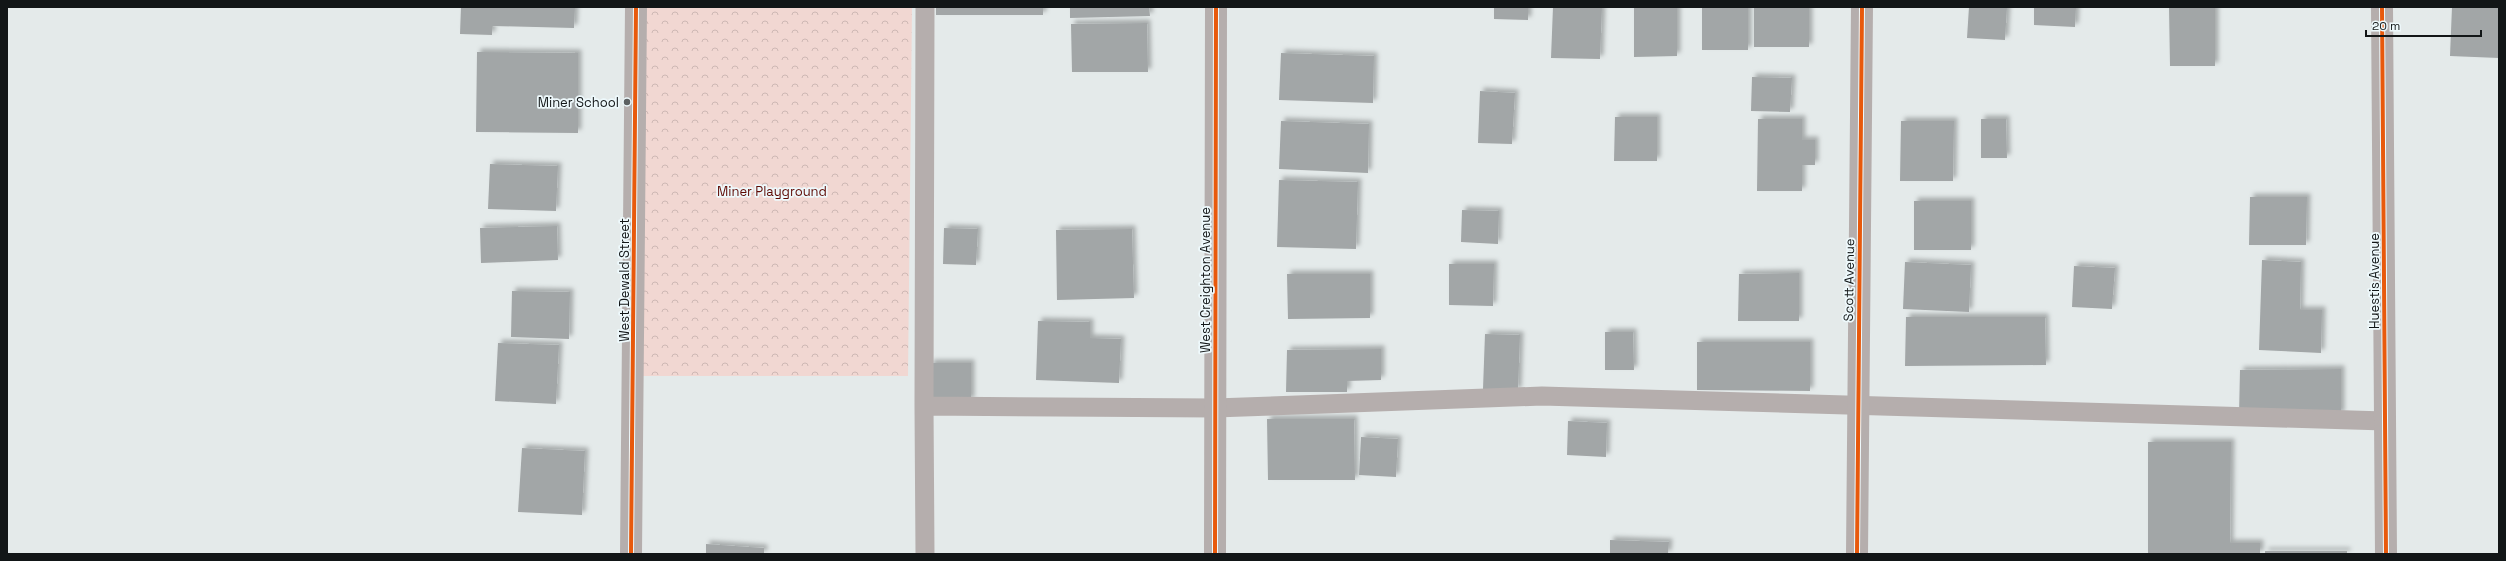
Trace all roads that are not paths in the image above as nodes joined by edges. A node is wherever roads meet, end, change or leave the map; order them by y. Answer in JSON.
{"nodes":[{"id":1,"x":636,"y":7,"type":"edge"},
{"id":2,"x":924,"y":7,"type":"edge"},
{"id":3,"x":1216,"y":7,"type":"edge"},
{"id":4,"x":1862,"y":7,"type":"edge"},
{"id":5,"x":2382,"y":7,"type":"edge"},
{"id":6,"x":924,"y":406,"type":"junction"},
{"id":7,"x":1858,"y":406,"type":"junction"},
{"id":8,"x":1215,"y":408,"type":"junction"},
{"id":9,"x":2385,"y":421,"type":"junction"},
{"id":10,"x":631,"y":554,"type":"edge"},
{"id":11,"x":925,"y":554,"type":"edge"},
{"id":12,"x":1214,"y":554,"type":"edge"},
{"id":13,"x":1857,"y":554,"type":"edge"},
{"id":14,"x":2386,"y":554,"type":"edge"}],
"edges":[{"from":1,"to":10,"type":"street","name":"West Dewald Street"},
{"from":2,"to":6,"type":"lane"},
{"from":3,"to":8,"type":"street","name":"West Creighton Avenue"},
{"from":4,"to":7,"type":"street","name":"Scott Avenue"},
{"from":5,"to":9,"type":"street","name":"Huestis Avenue"},
{"from":6,"to":8,"type":"lane"},
{"from":6,"to":11,"type":"lane"},
{"from":7,"to":8,"type":"lane"},
{"from":7,"to":9,"type":"lane"},
{"from":7,"to":13,"type":"street","name":"Scott Avenue"},
{"from":8,"to":12,"type":"street","name":"West Creighton Avenue"},
{"from":9,"to":14,"type":"street","name":"Huestis Avenue"}]}
